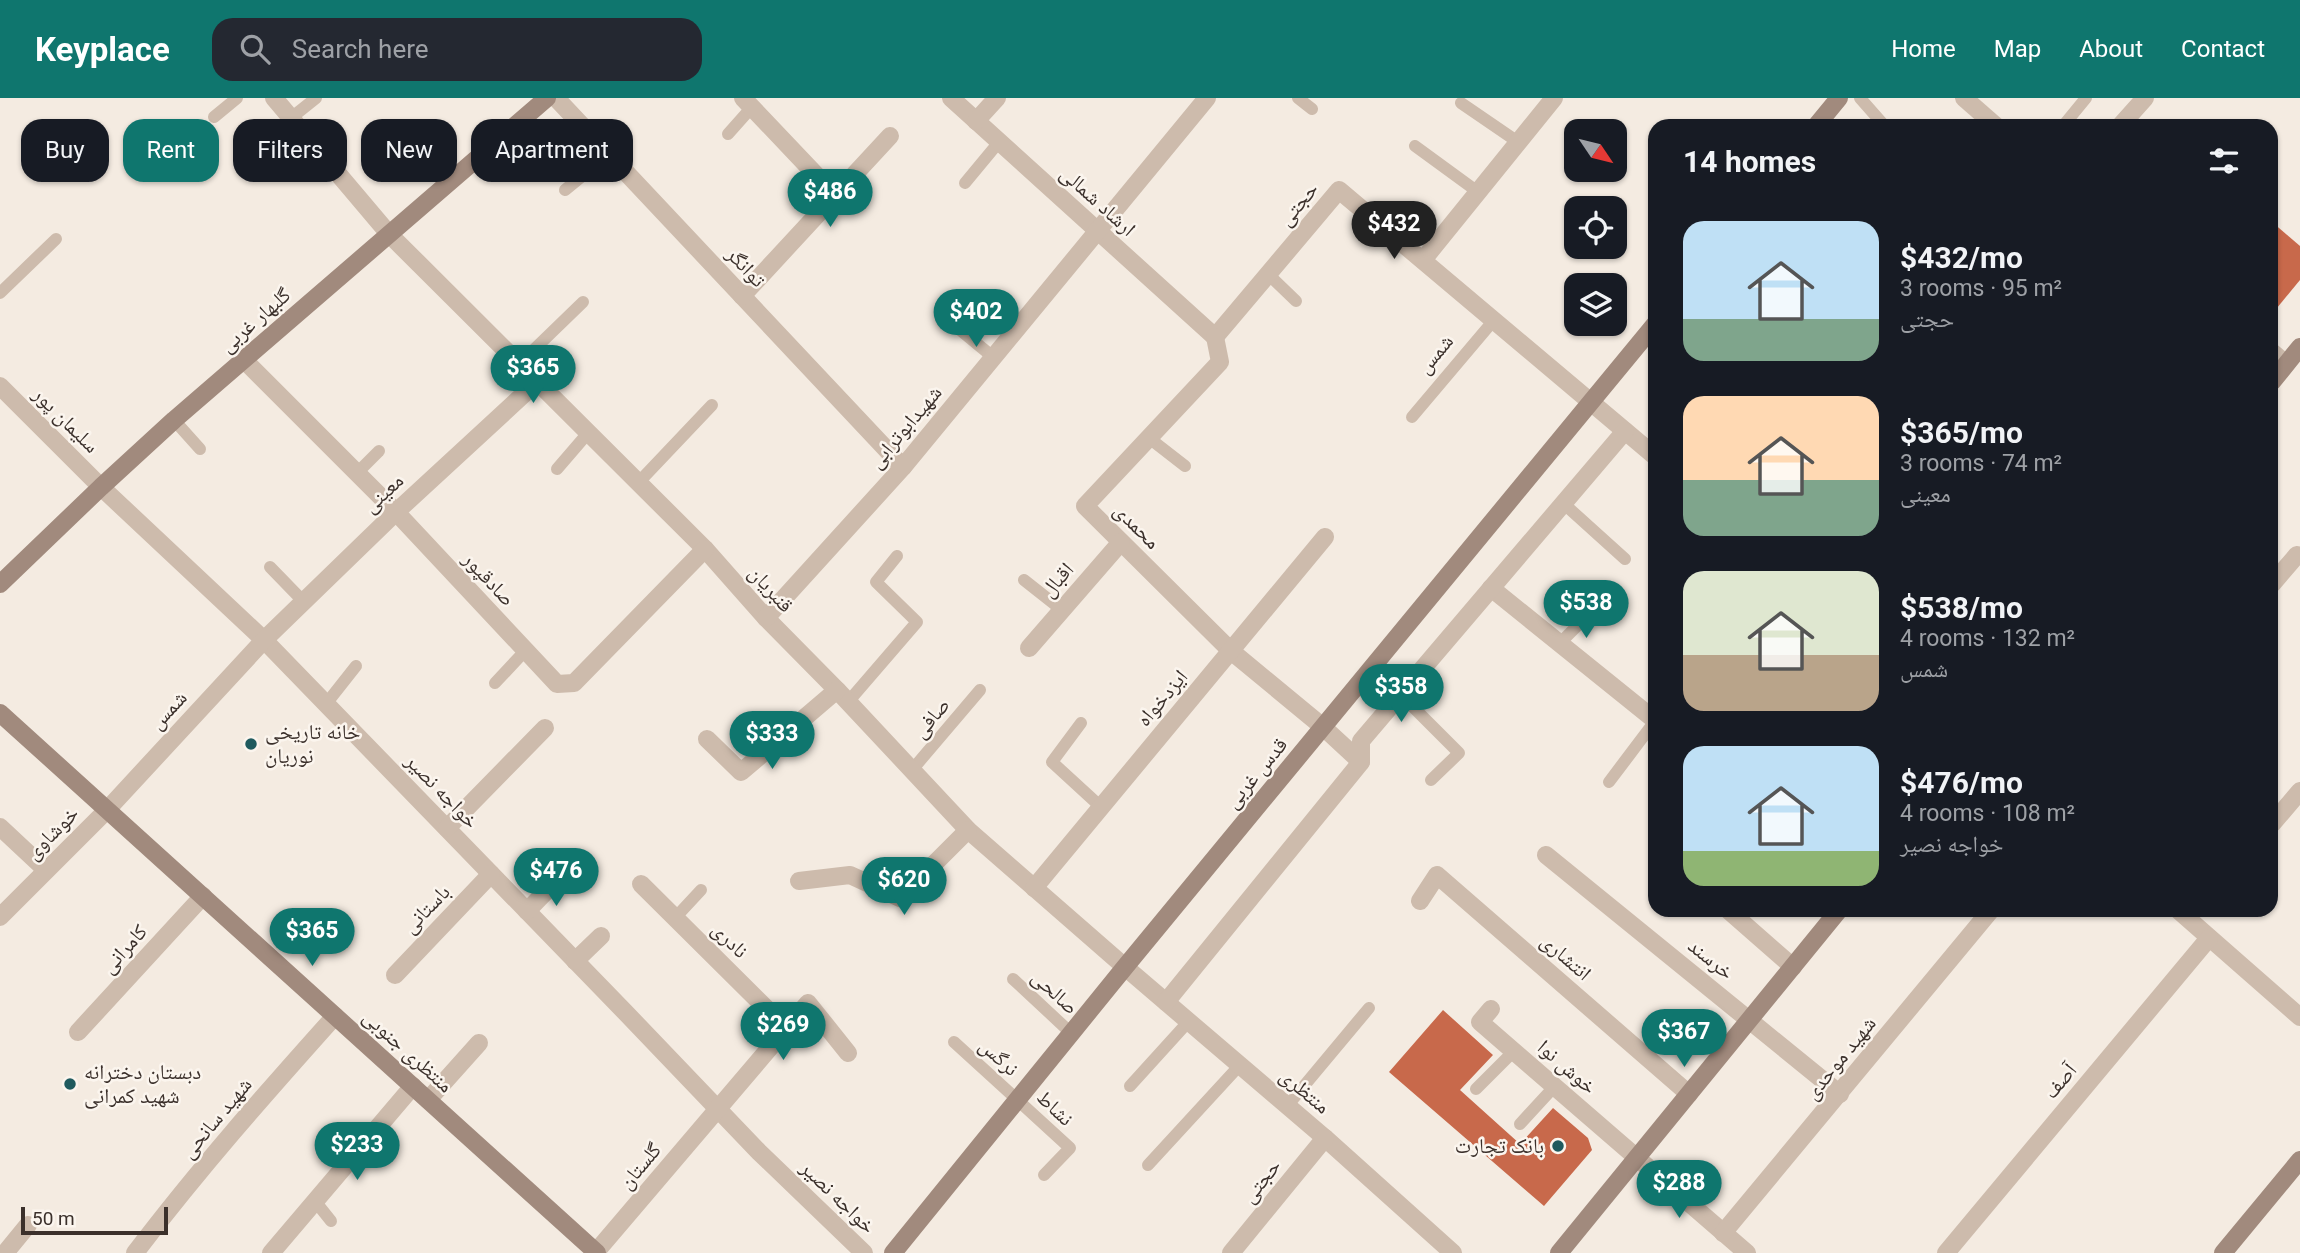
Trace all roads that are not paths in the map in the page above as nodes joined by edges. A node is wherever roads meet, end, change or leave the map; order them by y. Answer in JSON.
{"nodes":[{"id":1,"x":237,"y":98,"type":"edge"},
{"id":2,"x":274,"y":98,"type":"edge"},
{"id":3,"x":316,"y":98,"type":"edge"},
{"id":4,"x":547,"y":98,"type":"edge"},
{"id":5,"x":556,"y":98,"type":"edge"},
{"id":6,"x":951,"y":98,"type":"edge"},
{"id":7,"x":997,"y":98,"type":"edge"},
{"id":8,"x":1207,"y":98,"type":"edge"},
{"id":9,"x":1298,"y":98,"type":"edge"},
{"id":10,"x":1554,"y":98,"type":"edge"},
{"id":11,"x":1839,"y":98,"type":"edge"},
{"id":12,"x":1860,"y":98,"type":"edge"},
{"id":13,"x":1964,"y":98,"type":"edge"},
{"id":14,"x":2086,"y":98,"type":"edge"},
{"id":15,"x":2139,"y":100,"type":"edge"},
{"id":16,"x":747,"y":103,"type":"edge"},
{"id":17,"x":1461,"y":103,"type":"dead end"},
{"id":18,"x":1312,"y":109,"type":"dead end"},
{"id":19,"x":215,"y":117,"type":"dead end"},
{"id":20,"x":291,"y":118,"type":"junction"},
{"id":21,"x":576,"y":119,"type":"edge"},
{"id":22,"x":1822,"y":119,"type":"edge"},
{"id":23,"x":1878,"y":119,"type":"edge"},
{"id":24,"x":1988,"y":119,"type":"edge"},
{"id":25,"x":2069,"y":119,"type":"edge"},
{"id":26,"x":2125,"y":119,"type":"edge"},
{"id":27,"x":976,"y":121,"type":"junction"},
{"id":28,"x":728,"y":134,"type":"dead end"},
{"id":29,"x":890,"y":136,"type":"dead end"},
{"id":30,"x":999,"y":142,"type":"junction"},
{"id":31,"x":1518,"y":142,"type":"junction"},
{"id":32,"x":1415,"y":146,"type":"dead end"},
{"id":33,"x":633,"y":180,"type":"edge"},
{"id":34,"x":575,"y":182,"type":"edge"},
{"id":35,"x":965,"y":183,"type":"dead end"},
{"id":36,"x":565,"y":190,"type":"dead end"},
{"id":37,"x":1478,"y":192,"type":"junction"},
{"id":38,"x":835,"y":195,"type":"junction"},
{"id":39,"x":1097,"y":231,"type":"junction"},
{"id":40,"x":389,"y":234,"type":"junction"},
{"id":41,"x":55,"y":239,"type":"dead end"},
{"id":42,"x":1423,"y":260,"type":"junction"},
{"id":43,"x":1268,"y":274,"type":"junction"},
{"id":44,"x":0,"y":293,"type":"edge"},
{"id":45,"x":742,"y":296,"type":"junction"},
{"id":46,"x":1296,"y":301,"type":"dead end"},
{"id":47,"x":583,"y":302,"type":"dead end"},
{"id":48,"x":947,"y":319,"type":"dead end"},
{"id":49,"x":1494,"y":320,"type":"junction"},
{"id":50,"x":1648,"y":333,"type":"edge"},
{"id":51,"x":1215,"y":337,"type":"junction"},
{"id":52,"x":2300,"y":347,"type":"edge"},
{"id":53,"x":993,"y":357,"type":"junction"},
{"id":54,"x":2278,"y":357,"type":"edge"},
{"id":55,"x":244,"y":360,"type":"junction"},
{"id":56,"x":519,"y":364,"type":"junction"},
{"id":57,"x":2286,"y":364,"type":"junction"},
{"id":58,"x":2278,"y":374,"type":"edge"},
{"id":59,"x":537,"y":382,"type":"junction"},
{"id":60,"x":0,"y":386,"type":"edge"},
{"id":61,"x":1592,"y":401,"type":"junction"},
{"id":62,"x":712,"y":405,"type":"dead end"},
{"id":63,"x":1412,"y":417,"type":"dead end"},
{"id":64,"x":174,"y":420,"type":"junction"},
{"id":65,"x":1625,"y":431,"type":"junction"},
{"id":66,"x":588,"y":433,"type":"junction"},
{"id":67,"x":1149,"y":438,"type":"junction"},
{"id":68,"x":200,"y":449,"type":"dead end"},
{"id":69,"x":1648,"y":450,"type":"edge"},
{"id":70,"x":379,"y":451,"type":"dead end"},
{"id":71,"x":1185,"y":466,"type":"dead end"},
{"id":72,"x":902,"y":467,"type":"junction"},
{"id":73,"x":557,"y":469,"type":"dead end"},
{"id":74,"x":357,"y":473,"type":"junction"},
{"id":75,"x":639,"y":483,"type":"junction"},
{"id":76,"x":100,"y":487,"type":"junction"},
{"id":77,"x":1563,"y":503,"type":"junction"},
{"id":78,"x":396,"y":512,"type":"junction"},
{"id":79,"x":1325,"y":537,"type":"dead end"},
{"id":80,"x":1121,"y":541,"type":"junction"},
{"id":81,"x":705,"y":549,"type":"junction"},
{"id":82,"x":2297,"y":555,"type":"dead end"},
{"id":83,"x":897,"y":556,"type":"dead end"},
{"id":84,"x":1625,"y":559,"type":"dead end"},
{"id":85,"x":270,"y":567,"type":"dead end"},
{"id":86,"x":2278,"y":577,"type":"edge"},
{"id":87,"x":1024,"y":580,"type":"dead end"},
{"id":88,"x":0,"y":584,"type":"edge"},
{"id":89,"x":1491,"y":588,"type":"junction"},
{"id":90,"x":303,"y":601,"type":"junction"},
{"id":91,"x":1062,"y":610,"type":"junction"},
{"id":92,"x":1591,"y":612,"type":"dead end"},
{"id":93,"x":766,"y":618,"type":"junction"},
{"id":94,"x":264,"y":640,"type":"junction"},
{"id":95,"x":1560,"y":643,"type":"junction"},
{"id":96,"x":1029,"y":649,"type":"dead end"},
{"id":97,"x":525,"y":651,"type":"junction"},
{"id":98,"x":1231,"y":651,"type":"junction"},
{"id":99,"x":356,"y":666,"type":"dead end"},
{"id":100,"x":495,"y":683,"type":"dead end"},
{"id":101,"x":980,"y":690,"type":"dead end"},
{"id":102,"x":1400,"y":694,"type":"junction"},
{"id":103,"x":842,"y":696,"type":"junction"},
{"id":104,"x":326,"y":704,"type":"junction"},
{"id":105,"x":0,"y":713,"type":"edge"},
{"id":106,"x":1648,"y":715,"type":"edge"},
{"id":107,"x":1081,"y":723,"type":"dead end"},
{"id":108,"x":1323,"y":727,"type":"junction"},
{"id":109,"x":545,"y":728,"type":"dead end"},
{"id":110,"x":1648,"y":730,"type":"edge"},
{"id":111,"x":707,"y":738,"type":"dead end"},
{"id":112,"x":1362,"y":762,"type":"junction"},
{"id":113,"x":912,"y":770,"type":"junction"},
{"id":114,"x":1431,"y":780,"type":"dead end"},
{"id":115,"x":1608,"y":782,"type":"dead end"},
{"id":116,"x":2300,"y":791,"type":"edge"},
{"id":117,"x":1101,"y":807,"type":"junction"},
{"id":118,"x":106,"y":811,"type":"junction"},
{"id":119,"x":2278,"y":817,"type":"edge"},
{"id":120,"x":0,"y":827,"type":"edge"},
{"id":121,"x":447,"y":828,"type":"junction"},
{"id":122,"x":968,"y":830,"type":"junction"},
{"id":123,"x":1546,"y":855,"type":"dead end"},
{"id":124,"x":46,"y":870,"type":"junction"},
{"id":125,"x":491,"y":874,"type":"junction"},
{"id":126,"x":558,"y":878,"type":"dead end"},
{"id":127,"x":799,"y":881,"type":"dead end"},
{"id":128,"x":641,"y":884,"type":"dead end"},
{"id":129,"x":1034,"y":888,"type":"junction"},
{"id":130,"x":701,"y":890,"type":"dead end"},
{"id":131,"x":203,"y":896,"type":"junction"},
{"id":132,"x":1420,"y":901,"type":"dead end"},
{"id":133,"x":527,"y":911,"type":"junction"},
{"id":134,"x":0,"y":917,"type":"edge"},
{"id":135,"x":1736,"y":917,"type":"edge"},
{"id":136,"x":1833,"y":917,"type":"edge"},
{"id":137,"x":1985,"y":917,"type":"edge"},
{"id":138,"x":2192,"y":917,"type":"edge"},
{"id":139,"x":675,"y":918,"type":"junction"},
{"id":140,"x":601,"y":936,"type":"dead end"},
{"id":141,"x":2209,"y":938,"type":"junction"},
{"id":142,"x":575,"y":961,"type":"junction"},
{"id":143,"x":1125,"y":967,"type":"junction"},
{"id":144,"x":1793,"y":967,"type":"junction"},
{"id":145,"x":395,"y":975,"type":"dead end"},
{"id":146,"x":1013,"y":979,"type":"dead end"},
{"id":147,"x":1166,"y":1002,"type":"junction"},
{"id":148,"x":1369,"y":1008,"type":"dead end"},
{"id":149,"x":1491,"y":1009,"type":"dead end"},
{"id":150,"x":335,"y":1016,"type":"junction"},
{"id":151,"x":2300,"y":1017,"type":"edge"},
{"id":152,"x":1750,"y":1019,"type":"junction"},
{"id":153,"x":1189,"y":1021,"type":"junction"},
{"id":154,"x":786,"y":1028,"type":"junction"},
{"id":155,"x":78,"y":1032,"type":"dead end"},
{"id":156,"x":1071,"y":1033,"type":"junction"},
{"id":157,"x":954,"y":1042,"type":"dead end"},
{"id":158,"x":480,"y":1043,"type":"dead end"},
{"id":159,"x":1514,"y":1051,"type":"junction"},
{"id":160,"x":848,"y":1053,"type":"dead end"},
{"id":161,"x":1240,"y":1065,"type":"junction"},
{"id":162,"x":413,"y":1086,"type":"junction"},
{"id":163,"x":1130,"y":1086,"type":"dead end"},
{"id":164,"x":1554,"y":1087,"type":"junction"},
{"id":165,"x":1476,"y":1089,"type":"dead end"},
{"id":166,"x":1689,"y":1094,"type":"junction"},
{"id":167,"x":1840,"y":1094,"type":"junction"},
{"id":168,"x":428,"y":1100,"type":"junction"},
{"id":169,"x":1017,"y":1100,"type":"junction"},
{"id":170,"x":1288,"y":1105,"type":"junction"},
{"id":171,"x":718,"y":1109,"type":"junction"},
{"id":172,"x":1520,"y":1124,"type":"dead end"},
{"id":173,"x":1325,"y":1138,"type":"junction"},
{"id":174,"x":1637,"y":1158,"type":"junction"},
{"id":175,"x":2300,"y":1160,"type":"edge"},
{"id":176,"x":1147,"y":1165,"type":"dead end"},
{"id":177,"x":1044,"y":1175,"type":"dead end"},
{"id":178,"x":315,"y":1202,"type":"junction"},
{"id":179,"x":331,"y":1222,"type":"dead end"},
{"id":180,"x":28,"y":1225,"type":"dead end"},
{"id":181,"x":1723,"y":1233,"type":"junction"},
{"id":182,"x":5,"y":1253,"type":"edge"},
{"id":183,"x":135,"y":1253,"type":"edge"},
{"id":184,"x":271,"y":1253,"type":"edge"},
{"id":185,"x":596,"y":1253,"type":"edge"},
{"id":186,"x":864,"y":1253,"type":"edge"},
{"id":187,"x":893,"y":1253,"type":"edge"},
{"id":188,"x":1231,"y":1253,"type":"edge"},
{"id":189,"x":1453,"y":1253,"type":"edge"},
{"id":190,"x":1559,"y":1253,"type":"edge"},
{"id":191,"x":1746,"y":1253,"type":"edge"},
{"id":192,"x":1946,"y":1253,"type":"edge"},
{"id":193,"x":2223,"y":1253,"type":"edge"}],
"edges":[{"from":1,"to":19,"type":"lane"},
{"from":2,"to":20,"type":"street","name":"قنبریان"},
{"from":3,"to":20,"type":"lane"},
{"from":4,"to":40,"type":"street","name":"گلبهار غربی"},
{"from":5,"to":21,"type":"street","name":"توانگر"},
{"from":6,"to":27,"type":"street","name":"ارشاد شمالی"},
{"from":7,"to":27,"type":"street"},
{"from":8,"to":39,"type":"street","name":"شهیدابوترابی"},
{"from":9,"to":18,"type":"lane"},
{"from":10,"to":31,"type":"street"},
{"from":11,"to":22,"type":"street"},
{"from":12,"to":23,"type":"lane"},
{"from":13,"to":24,"type":"street"},
{"from":14,"to":25,"type":"lane"},
{"from":15,"to":26,"type":"street"},
{"from":16,"to":28,"type":"lane"},
{"from":16,"to":38,"type":"street"},
{"from":17,"to":31,"type":"lane"},
{"from":20,"to":40,"type":"street","name":"قنبریان"},
{"from":27,"to":30,"type":"street","name":"ارشاد شمالی"},
{"from":29,"to":38,"type":"street"},
{"from":30,"to":35,"type":"lane"},
{"from":30,"to":39,"type":"street","name":"ارشاد شمالی"},
{"from":31,"to":37,"type":"street"},
{"from":32,"to":37,"type":"lane"},
{"from":33,"to":45,"type":"street","name":"توانگر"},
{"from":34,"to":36,"type":"lane"},
{"from":37,"to":42,"type":"street"},
{"from":38,"to":45,"type":"street"},
{"from":39,"to":51,"type":"street","name":"ارشاد شمالی"},
{"from":39,"to":53,"type":"street","name":"شهیدابوترابی"},
{"from":40,"to":55,"type":"street","name":"گلبهار غربی"},
{"from":40,"to":56,"type":"street","name":"قنبریان"},
{"from":41,"to":44,"type":"lane"},
{"from":42,"to":43,"type":"street","name":"حجتی"},
{"from":42,"to":49,"type":"street","name":"حجتی"},
{"from":43,"to":46,"type":"lane"},
{"from":43,"to":51,"type":"street","name":"حجتی"},
{"from":45,"to":72,"type":"street","name":"توانگر"},
{"from":47,"to":56,"type":"lane"},
{"from":48,"to":53,"type":"lane"},
{"from":49,"to":61,"type":"street","name":"حجتی"},
{"from":49,"to":63,"type":"lane","name":"شمس"},
{"from":50,"to":61,"type":"street","name":"قدس غربی"},
{"from":51,"to":67,"type":"street","name":"محمدی"},
{"from":52,"to":57,"type":"street"},
{"from":53,"to":72,"type":"street","name":"شهیدابوترابی"},
{"from":54,"to":57,"type":"street"},
{"from":55,"to":64,"type":"street","name":"گلبهار غربی"},
{"from":55,"to":74,"type":"street","name":"صادقپور"},
{"from":56,"to":59,"type":"street","name":"قنبریان"},
{"from":57,"to":58,"type":"street"},
{"from":59,"to":66,"type":"street","name":"قنبریان"},
{"from":59,"to":78,"type":"street","name":"معینی"},
{"from":60,"to":76,"type":"street","name":"سلیمان پور"},
{"from":61,"to":65,"type":"street","name":"حجتی"},
{"from":61,"to":108,"type":"street","name":"قدس غربی"},
{"from":62,"to":75,"type":"lane"},
{"from":64,"to":68,"type":"lane"},
{"from":64,"to":76,"type":"street","name":"گلبهار غربی"},
{"from":65,"to":69,"type":"street","name":"حجتی"},
{"from":65,"to":77,"type":"street"},
{"from":66,"to":73,"type":"lane"},
{"from":66,"to":75,"type":"street","name":"قنبریان"},
{"from":67,"to":71,"type":"lane"},
{"from":67,"to":80,"type":"street","name":"محمدی"},
{"from":70,"to":74,"type":"lane"},
{"from":72,"to":93,"type":"street","name":"شهیدابوترابی"},
{"from":74,"to":78,"type":"street","name":"صادقپور"},
{"from":75,"to":81,"type":"street","name":"قنبریان"},
{"from":76,"to":88,"type":"street","name":"گلبهار غربی"},
{"from":76,"to":94,"type":"street","name":"خواجه نصیر"},
{"from":77,"to":84,"type":"lane"},
{"from":77,"to":89,"type":"street"},
{"from":78,"to":90,"type":"street","name":"معینی"},
{"from":78,"to":97,"type":"street","name":"صادقپور"},
{"from":79,"to":98,"type":"street","name":"ایزدخواه"},
{"from":80,"to":91,"type":"street","name":"اقبال"},
{"from":80,"to":98,"type":"street","name":"محمدی"},
{"from":81,"to":93,"type":"street","name":"قنبریان"},
{"from":81,"to":97,"type":"street","name":"صادقپور"},
{"from":82,"to":86,"type":"street"},
{"from":83,"to":103,"type":"lane"},
{"from":85,"to":90,"type":"lane"},
{"from":87,"to":91,"type":"lane"},
{"from":89,"to":95,"type":"street"},
{"from":89,"to":102,"type":"street"},
{"from":90,"to":94,"type":"street","name":"معینی"},
{"from":91,"to":96,"type":"street","name":"اقبال"},
{"from":92,"to":95,"type":"lane"},
{"from":93,"to":103,"type":"street","name":"قنبریان"},
{"from":94,"to":104,"type":"street","name":"خواجه نصیر"},
{"from":94,"to":118,"type":"street","name":"شمس"},
{"from":95,"to":106,"type":"street"},
{"from":97,"to":100,"type":"lane"},
{"from":98,"to":108,"type":"street","name":"محمدی"},
{"from":98,"to":117,"type":"street","name":"ایزدخواه"},
{"from":99,"to":104,"type":"lane"},
{"from":101,"to":113,"type":"lane","name":"صافی"},
{"from":102,"to":112,"type":"street"},
{"from":102,"to":114,"type":"lane"},
{"from":103,"to":111,"type":"street"},
{"from":103,"to":113,"type":"street","name":"قنبریان"},
{"from":104,"to":121,"type":"street","name":"خواجه نصیر"},
{"from":105,"to":118,"type":"street","name":"منتظری جنوبی"},
{"from":107,"to":117,"type":"lane"},
{"from":108,"to":112,"type":"street","name":"محمدی"},
{"from":108,"to":143,"type":"street","name":"قدس غربی"},
{"from":109,"to":121,"type":"street"},
{"from":110,"to":115,"type":"lane"},
{"from":112,"to":147,"type":"street"},
{"from":113,"to":122,"type":"street","name":"قنبریان"},
{"from":116,"to":119,"type":"street"},
{"from":117,"to":129,"type":"street","name":"ایزدخواه"},
{"from":118,"to":124,"type":"street","name":"خوشاوی"},
{"from":118,"to":131,"type":"street","name":"منتظری جنوبی"},
{"from":120,"to":124,"type":"street"},
{"from":121,"to":125,"type":"street","name":"خواجه نصیر"},
{"from":122,"to":127,"type":"street"},
{"from":122,"to":129,"type":"street","name":"قنبریان"},
{"from":123,"to":152,"type":"street","name":"خرسند"},
{"from":124,"to":134,"type":"street","name":"خوشاوی"},
{"from":125,"to":133,"type":"street","name":"خواجه نصیر"},
{"from":125,"to":145,"type":"street","name":"باستانی"},
{"from":126,"to":133,"type":"street"},
{"from":128,"to":139,"type":"street","name":"نادری"},
{"from":129,"to":143,"type":"street","name":"قنبریان"},
{"from":130,"to":139,"type":"lane"},
{"from":131,"to":150,"type":"street","name":"منتظری جنوبی"},
{"from":131,"to":155,"type":"street","name":"کامرانی"},
{"from":132,"to":166,"type":"street","name":"انتشاری"},
{"from":133,"to":142,"type":"street","name":"خواجه نصیر"},
{"from":135,"to":144,"type":"street"},
{"from":136,"to":144,"type":"street"},
{"from":137,"to":167,"type":"street","name":"شهید موحدی"},
{"from":138,"to":141,"type":"street"},
{"from":139,"to":154,"type":"street","name":"نادری"},
{"from":140,"to":142,"type":"street"},
{"from":141,"to":151,"type":"street"},
{"from":141,"to":192,"type":"street","name":"آصف"},
{"from":142,"to":171,"type":"street","name":"خواجه نصیر"},
{"from":143,"to":147,"type":"street","name":"منتظری"},
{"from":143,"to":156,"type":"street","name":"قدس غربی"},
{"from":144,"to":152,"type":"street"},
{"from":146,"to":156,"type":"lane","name":"صالحی"},
{"from":147,"to":153,"type":"street","name":"منتظری"},
{"from":148,"to":170,"type":"lane"},
{"from":149,"to":159,"type":"street","name":"خوش نوا"},
{"from":150,"to":162,"type":"street","name":"منتظری جنوبی"},
{"from":150,"to":183,"type":"street","name":"شهید سانحی"},
{"from":152,"to":166,"type":"street"},
{"from":152,"to":167,"type":"street","name":"خرسند"},
{"from":153,"to":161,"type":"street","name":"منتظری"},
{"from":153,"to":163,"type":"lane"},
{"from":154,"to":160,"type":"street","name":"گلستان"},
{"from":154,"to":171,"type":"street","name":"گلستان"},
{"from":156,"to":169,"type":"street","name":"قدس غربی"},
{"from":157,"to":169,"type":"lane","name":"نرگس"},
{"from":158,"to":168,"type":"street"},
{"from":159,"to":164,"type":"street","name":"خوش نوا"},
{"from":159,"to":165,"type":"lane"},
{"from":161,"to":170,"type":"street","name":"منتظری"},
{"from":161,"to":176,"type":"lane"},
{"from":162,"to":168,"type":"street","name":"منتظری جنوبی"},
{"from":162,"to":178,"type":"street"},
{"from":164,"to":172,"type":"lane"},
{"from":164,"to":174,"type":"street","name":"خوش نوا"},
{"from":166,"to":174,"type":"street"},
{"from":167,"to":181,"type":"street","name":"شهید موحدی"},
{"from":168,"to":185,"type":"street","name":"منتظری جنوبی"},
{"from":169,"to":177,"type":"lane","name":"نشاط"},
{"from":169,"to":187,"type":"street","name":"قدس غربی"},
{"from":170,"to":173,"type":"street","name":"منتظری"},
{"from":171,"to":185,"type":"street","name":"گلستان"},
{"from":171,"to":186,"type":"street","name":"خواجه نصیر"},
{"from":173,"to":188,"type":"street","name":"حجتی"},
{"from":173,"to":189,"type":"street","name":"منتظری"},
{"from":174,"to":181,"type":"street","name":"خوش نوا"},
{"from":174,"to":190,"type":"street"},
{"from":175,"to":193,"type":"street"},
{"from":178,"to":179,"type":"lane"},
{"from":178,"to":184,"type":"street"},
{"from":180,"to":182,"type":"street"},
{"from":181,"to":191,"type":"street","name":"خوش نوا"}]}
